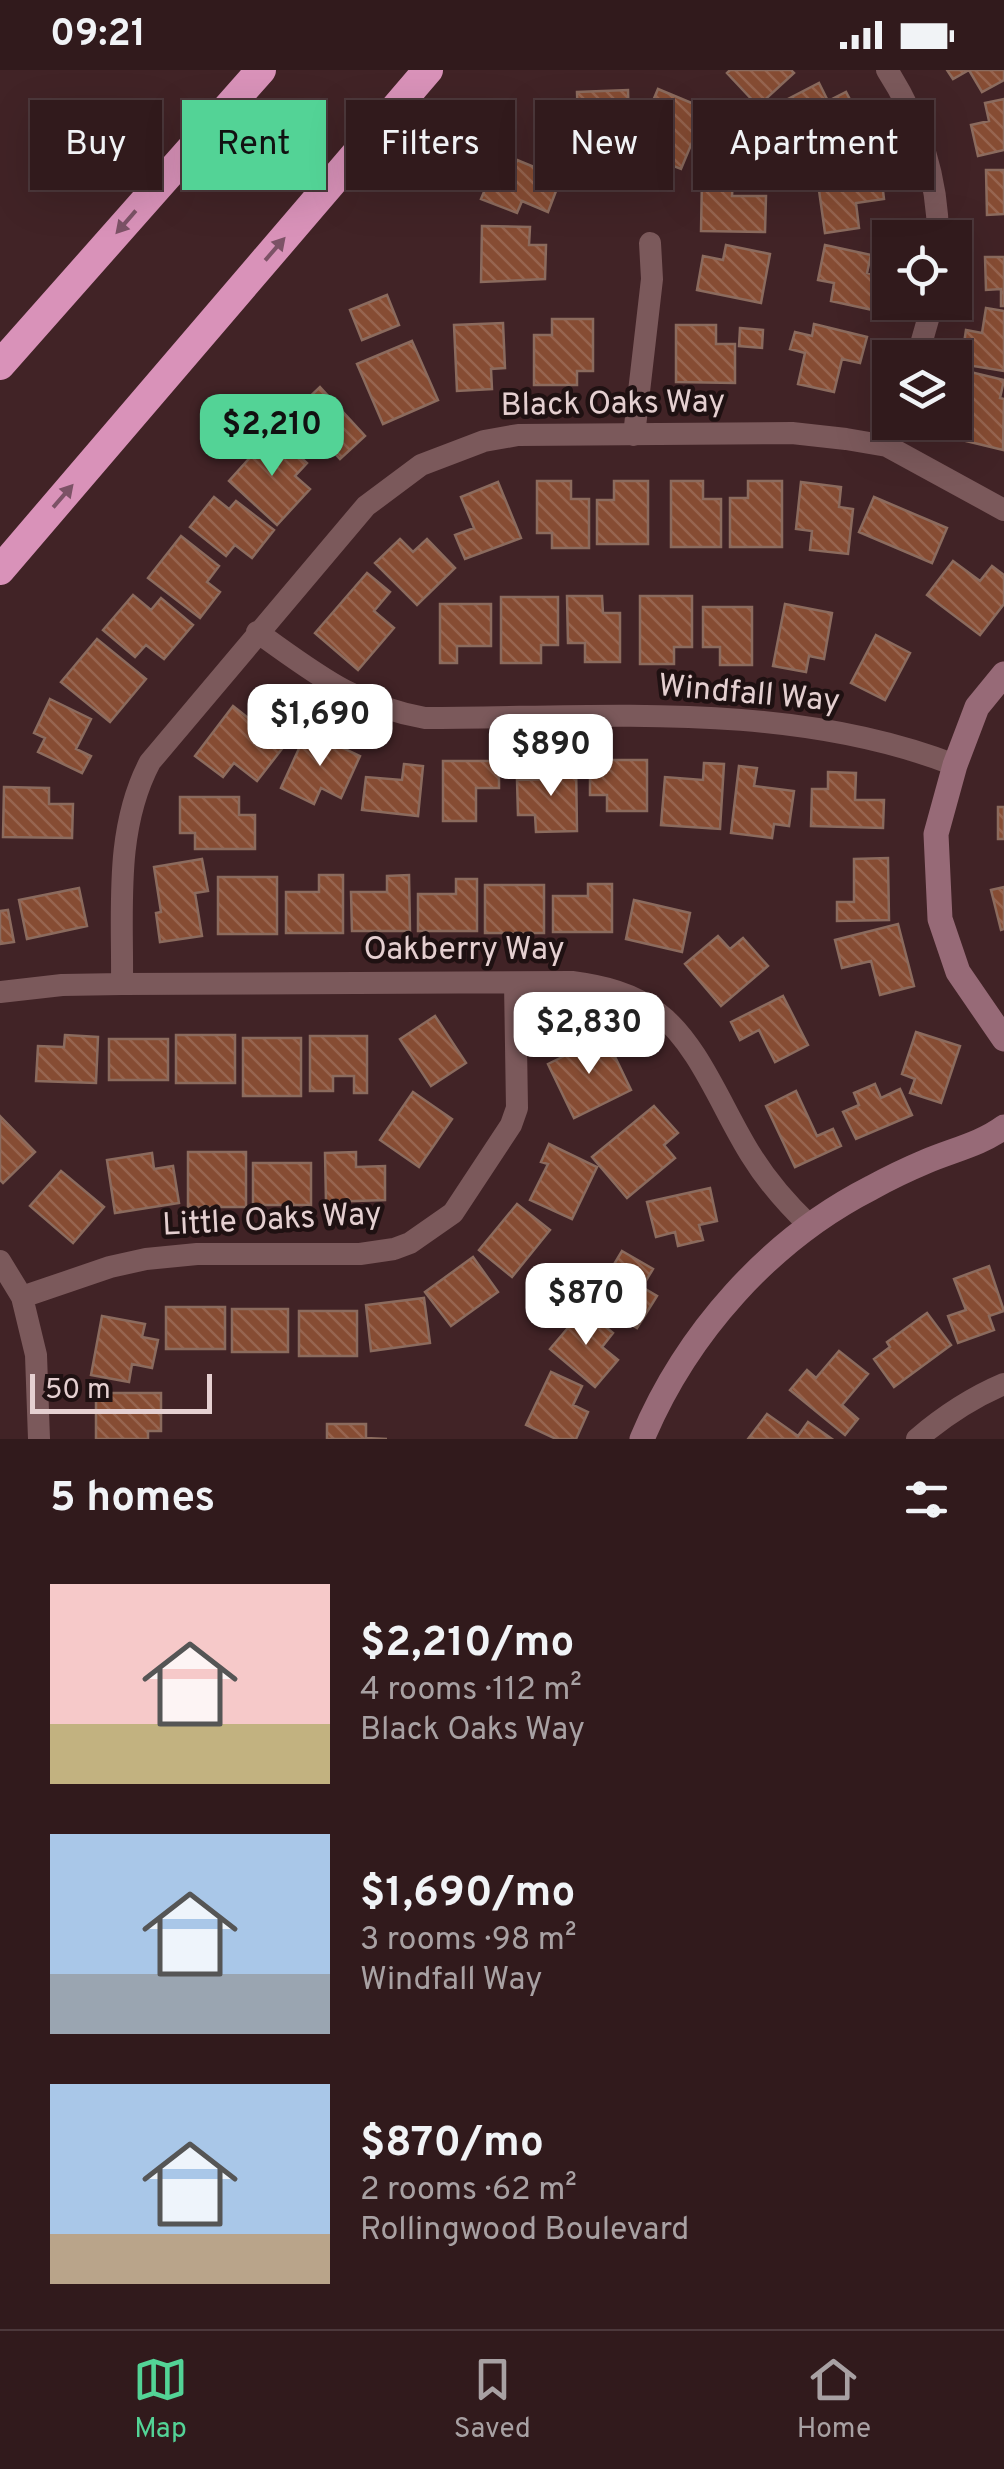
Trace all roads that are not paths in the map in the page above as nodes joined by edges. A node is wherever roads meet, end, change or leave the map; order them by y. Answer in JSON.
{"nodes":[{"id":1,"x":260,"y":70,"type":"edge"},
{"id":2,"x":428,"y":70,"type":"edge"},
{"id":3,"x":887,"y":70,"type":"edge"},
{"id":4,"x":937,"y":220,"type":"edge"},
{"id":5,"x":650,"y":243,"type":"dead end"},
{"id":6,"x":0,"y":364,"type":"edge"},
{"id":7,"x":634,"y":435,"type":"junction"},
{"id":8,"x":888,"y":440,"type":"edge"},
{"id":9,"x":886,"y":446,"type":"junction"},
{"id":10,"x":1004,"y":510,"type":"edge"},
{"id":11,"x":0,"y":570,"type":"edge"},
{"id":12,"x":258,"y":632,"type":"junction"},
{"id":13,"x":1004,"y":674,"type":"edge"},
{"id":14,"x":956,"y":765,"type":"junction"},
{"id":15,"x":514,"y":983,"type":"junction"},
{"id":16,"x":122,"y":984,"type":"junction"},
{"id":17,"x":0,"y":992,"type":"edge"},
{"id":18,"x":1004,"y":1039,"type":"edge"},
{"id":19,"x":1004,"y":1128,"type":"edge"},
{"id":20,"x":810,"y":1226,"type":"junction"},
{"id":21,"x":0,"y":1261,"type":"edge"},
{"id":22,"x":22,"y":1297,"type":"junction"},
{"id":23,"x":1004,"y":1384,"type":"edge"},
{"id":24,"x":38,"y":1439,"type":"edge"},
{"id":25,"x":642,"y":1439,"type":"edge"},
{"id":26,"x":917,"y":1439,"type":"edge"}],
"edges":[{"from":1,"to":6,"type":"highway","one_way":true},
{"from":11,"to":2,"type":"highway","one_way":true},
{"from":3,"to":4,"type":"street"},
{"from":5,"to":7,"type":"street"},
{"from":7,"to":9,"type":"street","name":"Black Oaks Way"},
{"from":7,"to":12,"type":"street","name":"Black Oaks Way"},
{"from":8,"to":9,"type":"street"},
{"from":9,"to":10,"type":"street","name":"Black Oaks Way"},
{"from":12,"to":14,"type":"street","name":"Windfall Way"},
{"from":12,"to":16,"type":"street","name":"Black Oaks Way"},
{"from":13,"to":14,"type":"street"},
{"from":14,"to":18,"type":"street"},
{"from":15,"to":16,"type":"street","name":"Oakberry Way"},
{"from":15,"to":20,"type":"street","name":"Oakberry Way"},
{"from":15,"to":22,"type":"street","name":"Little Oaks Way"},
{"from":16,"to":17,"type":"street","name":"Oakberry Way"},
{"from":19,"to":20,"type":"street"},
{"from":20,"to":25,"type":"street"},
{"from":21,"to":22,"type":"street"},
{"from":22,"to":24,"type":"street"},
{"from":23,"to":26,"type":"street"}]}
